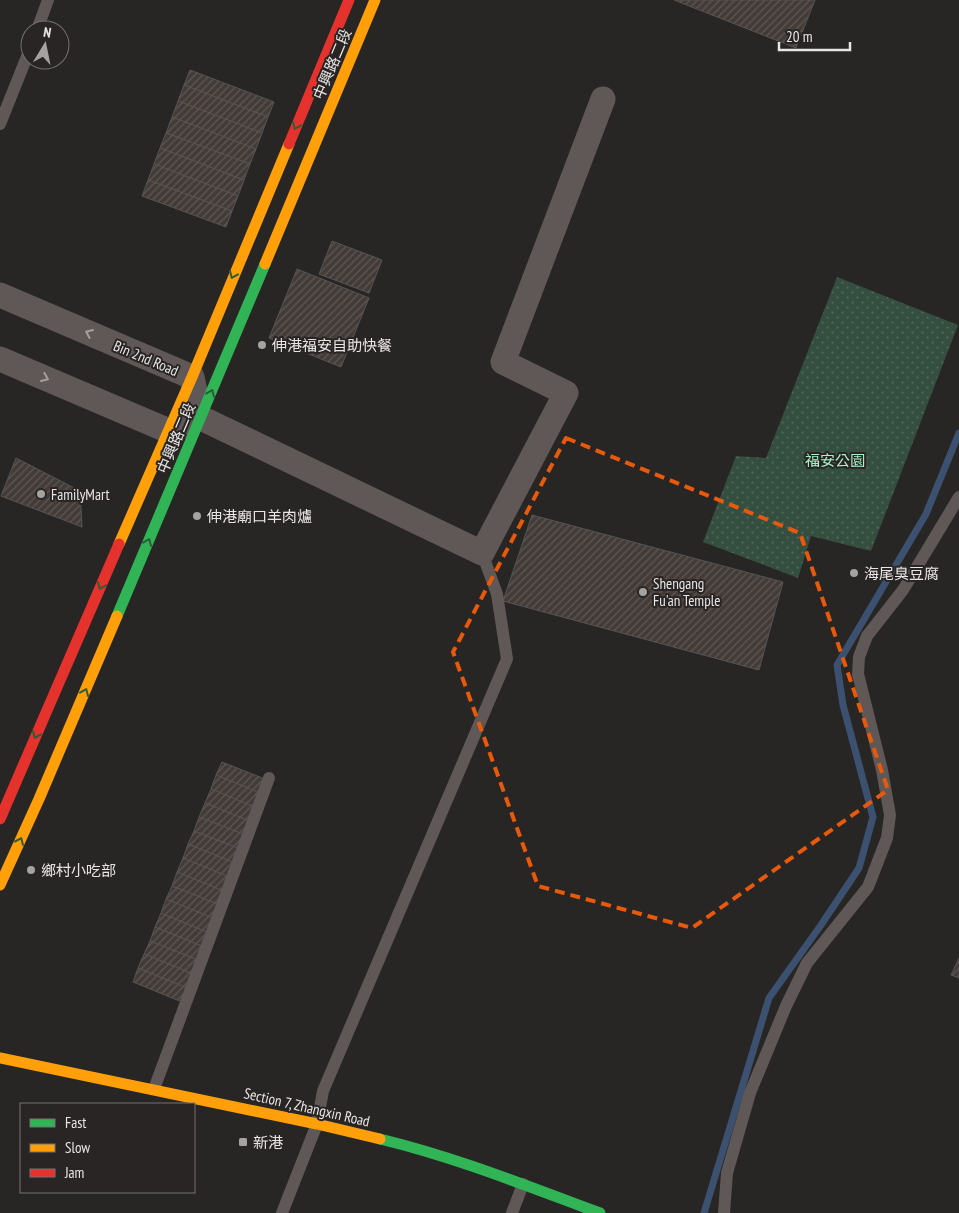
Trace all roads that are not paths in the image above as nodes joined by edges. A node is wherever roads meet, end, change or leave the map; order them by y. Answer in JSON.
{"nodes":[{"id":1,"x":48,"y":0,"type":"edge"},
{"id":2,"x":349,"y":0,"type":"edge"},
{"id":3,"x":375,"y":0,"type":"edge"},
{"id":4,"x":41,"y":20,"type":"edge"},
{"id":5,"x":22,"y":70,"type":"edge"},
{"id":6,"x":603,"y":99,"type":"dead end"},
{"id":7,"x":0,"y":124,"type":"edge"},
{"id":8,"x":0,"y":295,"type":"edge"},
{"id":9,"x":0,"y":359,"type":"edge"},
{"id":10,"x":192,"y":377,"type":"junction"},
{"id":11,"x":201,"y":418,"type":"junction"},
{"id":12,"x":169,"y":431,"type":"junction"},
{"id":13,"x":959,"y":497,"type":"edge"},
{"id":14,"x":482,"y":553,"type":"junction"},
{"id":15,"x":269,"y":778,"type":"dead end"},
{"id":16,"x":0,"y":782,"type":"edge"},
{"id":17,"x":26,"y":794,"type":"junction"},
{"id":18,"x":0,"y":819,"type":"edge"},
{"id":19,"x":0,"y":885,"type":"edge"},
{"id":20,"x":0,"y":1058,"type":"edge"},
{"id":21,"x":154,"y":1089,"type":"junction"},
{"id":22,"x":317,"y":1124,"type":"junction"},
{"id":23,"x":523,"y":1184,"type":"junction"},
{"id":24,"x":593,"y":1212,"type":"edge"},
{"id":25,"x":282,"y":1213,"type":"edge"},
{"id":26,"x":512,"y":1213,"type":"edge"},
{"id":27,"x":724,"y":1213,"type":"edge"}],
"edges":[{"from":1,"to":4,"type":"lane"},
{"from":2,"to":10,"type":"main road","name":"中興路二段","one_way":true},
{"from":11,"to":3,"type":"main road","name":"中興路二段","one_way":true},
{"from":5,"to":7,"type":"lane"},
{"from":6,"to":14,"type":"street"},
{"from":10,"to":8,"type":"street","name":"Bin 2nd Road","one_way":true},
{"from":9,"to":12,"type":"street","one_way":true},
{"from":10,"to":11,"type":"street","name":"Bin 2nd Road"},
{"from":10,"to":12,"type":"main road","name":"中興路二段"},
{"from":11,"to":12,"type":"street"},
{"from":11,"to":14,"type":"street"},
{"from":17,"to":11,"type":"main road","name":"中興路二段","one_way":true},
{"from":12,"to":17,"type":"main road","name":"中興路二段","one_way":true},
{"from":13,"to":27,"type":"lane"},
{"from":14,"to":22,"type":"lane"},
{"from":15,"to":21,"type":"lane"},
{"from":16,"to":17,"type":"lane"},
{"from":17,"to":18,"type":"main road","name":"中興路二段"},
{"from":19,"to":17,"type":"main road","name":"中興路二段","one_way":true},
{"from":20,"to":21,"type":"main road","name":"Section 7, Zhangxin Road"},
{"from":21,"to":22,"type":"main road","name":"Section 7, Zhangxin Road"},
{"from":22,"to":23,"type":"main road","name":"Section 7, Zhangxin Road"},
{"from":22,"to":25,"type":"lane"},
{"from":23,"to":24,"type":"main road","name":"Section 7, Zhangxin Road"},
{"from":23,"to":26,"type":"lane"}]}
